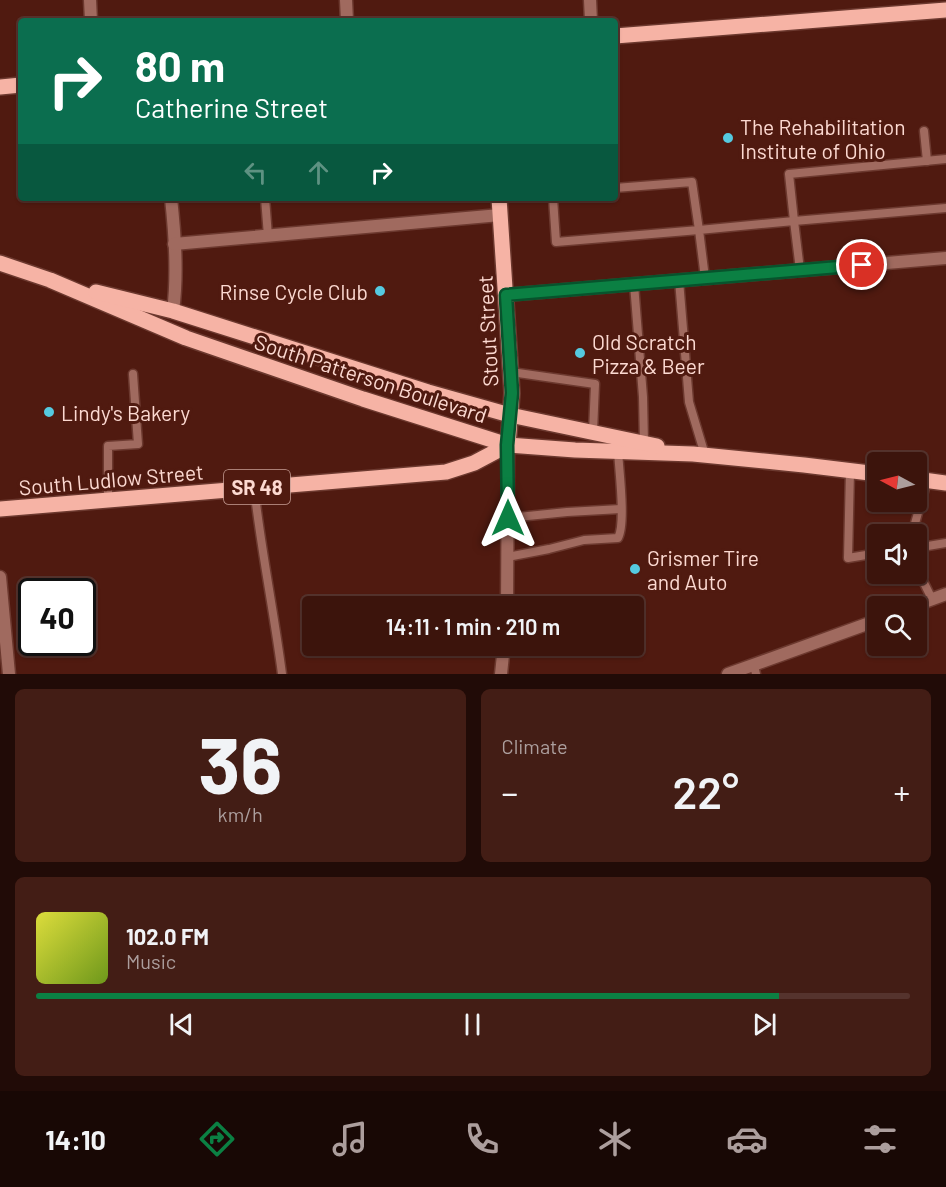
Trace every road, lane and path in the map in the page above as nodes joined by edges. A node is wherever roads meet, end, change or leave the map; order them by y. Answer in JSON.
{"nodes":[{"id":1,"x":90,"y":0,"type":"edge"},
{"id":2,"x":346,"y":0,"type":"edge"},
{"id":3,"x":590,"y":0,"type":"edge"},
{"id":4,"x":946,"y":10,"type":"edge"},
{"id":5,"x":91,"y":18,"type":"edge"},
{"id":6,"x":347,"y":18,"type":"edge"},
{"id":7,"x":591,"y":18,"type":"edge"},
{"id":8,"x":618,"y":36,"type":"edge"},
{"id":9,"x":18,"y":85,"type":"edge"},
{"id":10,"x":0,"y":87,"type":"edge"},
{"id":11,"x":924,"y":131,"type":"dead end"},
{"id":12,"x":946,"y":159,"type":"edge"},
{"id":13,"x":927,"y":161,"type":"junction"},
{"id":14,"x":618,"y":188,"type":"edge"},
{"id":15,"x":171,"y":201,"type":"edge"},
{"id":16,"x":265,"y":201,"type":"edge"},
{"id":17,"x":499,"y":201,"type":"edge"},
{"id":18,"x":553,"y":201,"type":"edge"},
{"id":19,"x":946,"y":208,"type":"edge"},
{"id":20,"x":500,"y":215,"type":"junction"},
{"id":21,"x":794,"y":221,"type":"junction"},
{"id":22,"x":699,"y":230,"type":"junction"},
{"id":23,"x":268,"y":236,"type":"junction"},
{"id":24,"x":174,"y":244,"type":"junction"},
{"id":25,"x":946,"y":258,"type":"edge"},
{"id":26,"x":0,"y":263,"type":"edge"},
{"id":27,"x":800,"y":270,"type":"junction"},
{"id":28,"x":705,"y":278,"type":"junction"},
{"id":29,"x":50,"y":280,"type":"junction"},
{"id":30,"x":679,"y":280,"type":"junction"},
{"id":31,"x":634,"y":284,"type":"junction"},
{"id":32,"x":506,"y":295,"type":"junction"},
{"id":33,"x":173,"y":311,"type":"junction"},
{"id":34,"x":511,"y":372,"type":"junction"},
{"id":35,"x":133,"y":374,"type":"dead end"},
{"id":36,"x":510,"y":415,"type":"junction"},
{"id":37,"x":593,"y":432,"type":"junction"},
{"id":38,"x":644,"y":443,"type":"junction"},
{"id":39,"x":507,"y":445,"type":"junction"},
{"id":40,"x":618,"y":452,"type":"junction"},
{"id":41,"x":699,"y":454,"type":"junction"},
{"id":42,"x":850,"y":471,"type":"junction"},
{"id":43,"x":867,"y":473,"type":"edge"},
{"id":44,"x":927,"y":481,"type":"edge"},
{"id":45,"x":946,"y":483,"type":"edge"},
{"id":46,"x":254,"y":487,"type":"junction"},
{"id":47,"x":108,"y":500,"type":"junction"},
{"id":48,"x":0,"y":509,"type":"edge"},
{"id":49,"x":621,"y":509,"type":"junction"},
{"id":50,"x":508,"y":518,"type":"junction"},
{"id":51,"x":946,"y":543,"type":"edge"},
{"id":52,"x":927,"y":546,"type":"edge"},
{"id":53,"x":867,"y":555,"type":"edge"},
{"id":54,"x":507,"y":557,"type":"junction"},
{"id":55,"x":0,"y":577,"type":"edge"},
{"id":56,"x":924,"y":584,"type":"edge"},
{"id":57,"x":946,"y":594,"type":"edge"},
{"id":58,"x":507,"y":596,"type":"edge"},
{"id":59,"x":932,"y":599,"type":"junction"},
{"id":60,"x":927,"y":601,"type":"edge"},
{"id":61,"x":2,"y":620,"type":"edge"},
{"id":62,"x":867,"y":624,"type":"edge"},
{"id":63,"x":503,"y":656,"type":"edge"},
{"id":64,"x":755,"y":670,"type":"edge"},
{"id":65,"x":9,"y":674,"type":"edge"},
{"id":66,"x":282,"y":674,"type":"edge"},
{"id":67,"x":501,"y":674,"type":"edge"},
{"id":68,"x":728,"y":674,"type":"edge"}],
"edges":[{"from":1,"to":5,"type":"street"},
{"from":2,"to":6,"type":"street"},
{"from":3,"to":7,"type":"street"},
{"from":4,"to":8,"type":"main road"},
{"from":9,"to":10,"type":"main road"},
{"from":11,"to":13,"type":"lane"},
{"from":12,"to":13,"type":"lane"},
{"from":13,"to":21,"type":"lane"},
{"from":14,"to":22,"type":"lane"},
{"from":15,"to":24,"type":"street"},
{"from":16,"to":23,"type":"lane"},
{"from":17,"to":20,"type":"main road","name":"Stout Street"},
{"from":18,"to":22,"type":"lane"},
{"from":19,"to":21,"type":"lane"},
{"from":20,"to":23,"type":"street"},
{"from":20,"to":32,"type":"main road","name":"Stout Street"},
{"from":21,"to":22,"type":"lane"},
{"from":21,"to":27,"type":"lane"},
{"from":22,"to":28,"type":"lane"},
{"from":23,"to":24,"type":"street"},
{"from":24,"to":33,"type":"street"},
{"from":25,"to":27,"type":"street"},
{"from":26,"to":29,"type":"main road","name":"South Patterson Boulevard"},
{"from":27,"to":28,"type":"street"},
{"from":28,"to":30,"type":"street"},
{"from":29,"to":33,"type":"main road","name":"South Patterson Boulevard"},
{"from":29,"to":39,"type":"main road","name":"South Patterson Boulevard"},
{"from":30,"to":31,"type":"street"},
{"from":30,"to":41,"type":"lane"},
{"from":31,"to":32,"type":"street"},
{"from":31,"to":38,"type":"lane"},
{"from":32,"to":34,"type":"main road","name":"Stout Street"},
{"from":33,"to":36,"type":"main road","name":"South Patterson Boulevard"},
{"from":34,"to":36,"type":"main road","name":"Stout Street"},
{"from":34,"to":37,"type":"lane"},
{"from":35,"to":47,"type":"lane"},
{"from":36,"to":37,"type":"main road","name":"South Patterson Boulevard"},
{"from":36,"to":39,"type":"main road","name":"Stout Street"},
{"from":37,"to":38,"type":"main road","name":"South Patterson Boulevard"},
{"from":38,"to":41,"type":"main road","name":"South Patterson Boulevard"},
{"from":39,"to":40,"type":"main road","name":"South Patterson Boulevard"},
{"from":39,"to":46,"type":"main road","name":"South Ludlow Street","number":"SR 48"},
{"from":39,"to":50,"type":"street","name":"Stout Street"},
{"from":40,"to":41,"type":"main road","name":"South Patterson Boulevard"},
{"from":40,"to":49,"type":"lane"},
{"from":41,"to":42,"type":"main road","name":"South Patterson Boulevard"},
{"from":42,"to":43,"type":"main road","name":"South Patterson Boulevard"},
{"from":42,"to":53,"type":"lane"},
{"from":44,"to":45,"type":"main road"},
{"from":46,"to":47,"type":"main road","name":"South Ludlow Street","number":"SR 48"},
{"from":46,"to":66,"type":"lane"},
{"from":47,"to":48,"type":"main road","name":"South Ludlow Street","number":"SR 48"},
{"from":49,"to":50,"type":"lane"},
{"from":49,"to":54,"type":"lane"},
{"from":50,"to":54,"type":"street","name":"Stout Street"},
{"from":51,"to":52,"type":"lane"},
{"from":54,"to":58,"type":"street","name":"Stout Street"},
{"from":55,"to":61,"type":"street"},
{"from":56,"to":59,"type":"lane"},
{"from":57,"to":59,"type":"street"},
{"from":59,"to":60,"type":"street"},
{"from":61,"to":65,"type":"street"},
{"from":62,"to":64,"type":"street"},
{"from":63,"to":67,"type":"street"},
{"from":64,"to":68,"type":"street"}]}
